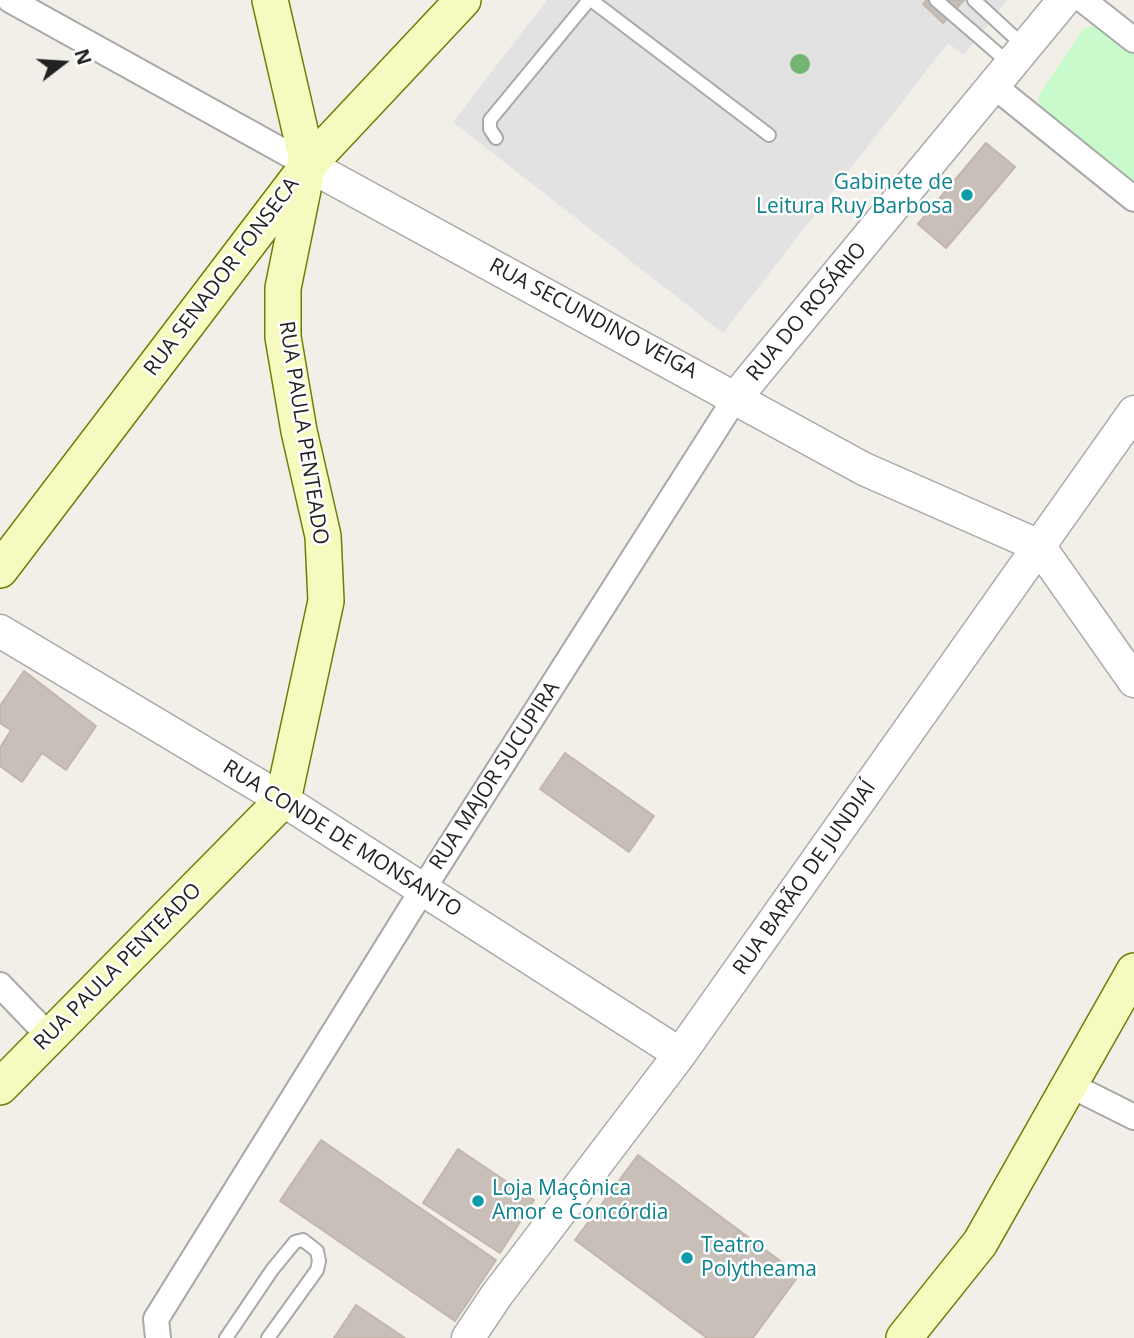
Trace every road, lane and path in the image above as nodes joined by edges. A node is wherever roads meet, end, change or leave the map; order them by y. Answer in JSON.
{"nodes":[{"id":1,"x":10,"y":0,"type":"edge"},
{"id":2,"x":270,"y":0,"type":"edge"},
{"id":3,"x":463,"y":0,"type":"edge"},
{"id":4,"x":590,"y":0,"type":"edge"},
{"id":5,"x":936,"y":0,"type":"edge"},
{"id":6,"x":974,"y":0,"type":"edge"},
{"id":7,"x":1064,"y":0,"type":"edge"},
{"id":8,"x":1083,"y":0,"type":"edge"},
{"id":9,"x":1134,"y":40,"type":"edge"},
{"id":10,"x":1010,"y":66,"type":"junction"},
{"id":11,"x":769,"y":135,"type":"dead end"},
{"id":12,"x":496,"y":138,"type":"dead end"},
{"id":13,"x":308,"y":164,"type":"junction"},
{"id":14,"x":1134,"y":199,"type":"edge"},
{"id":15,"x":217,"y":283,"type":"junction"},
{"id":16,"x":283,"y":288,"type":"junction"},
{"id":17,"x":736,"y":397,"type":"junction"},
{"id":18,"x":1134,"y":412,"type":"edge"},
{"id":19,"x":1038,"y":546,"type":"junction"},
{"id":20,"x":0,"y":570,"type":"edge"},
{"id":21,"x":0,"y":631,"type":"edge"},
{"id":22,"x":1134,"y":681,"type":"edge"},
{"id":23,"x":283,"y":800,"type":"junction"},
{"id":24,"x":423,"y":889,"type":"junction"},
{"id":25,"x":1134,"y":971,"type":"edge"},
{"id":26,"x":0,"y":985,"type":"edge"},
{"id":27,"x":49,"y":1036,"type":"junction"},
{"id":28,"x":680,"y":1054,"type":"junction"},
{"id":29,"x":1068,"y":1084,"type":"junction"},
{"id":30,"x":0,"y":1087,"type":"edge"},
{"id":31,"x":1134,"y":1117,"type":"edge"},
{"id":32,"x":158,"y":1338,"type":"edge"},
{"id":33,"x":226,"y":1338,"type":"edge"},
{"id":34,"x":268,"y":1338,"type":"edge"},
{"id":35,"x":468,"y":1338,"type":"edge"},
{"id":36,"x":904,"y":1338,"type":"edge"}],
"edges":[{"from":1,"to":13,"type":"street","name":"RUA SECUNDINO VEIGA"},
{"from":2,"to":13,"type":"main road"},
{"from":3,"to":13,"type":"main road","name":"RUA SENADOR FONSECA"},
{"from":4,"to":11,"type":"lane"},
{"from":4,"to":12,"type":"lane"},
{"from":5,"to":10,"type":"lane"},
{"from":6,"to":10,"type":"lane"},
{"from":7,"to":10,"type":"street","name":"RUA DO ROSÁRIO"},
{"from":8,"to":9,"type":"street"},
{"from":10,"to":14,"type":"street"},
{"from":10,"to":17,"type":"street","name":"RUA DO ROSÁRIO"},
{"from":13,"to":15,"type":"main road","name":"RUA SENADOR FONSECA"},
{"from":13,"to":16,"type":"main road","name":"RUA PAULA PENTEADO"},
{"from":13,"to":17,"type":"street","name":"RUA SECUNDINO VEIGA"},
{"from":15,"to":16,"type":"main road"},
{"from":15,"to":20,"type":"main road","name":"RUA SENADOR FONSECA"},
{"from":16,"to":23,"type":"main road","name":"RUA PAULA PENTEADO"},
{"from":17,"to":19,"type":"street","name":"RUA SECUNDINO VEIGA"},
{"from":17,"to":24,"type":"street","name":"RUA MAJOR SUCUPIRA"},
{"from":18,"to":19,"type":"street","name":"RUA BARÃO DE JUNDIAÍ"},
{"from":19,"to":22,"type":"street"},
{"from":19,"to":28,"type":"street","name":"RUA BARÃO DE JUNDIAÍ"},
{"from":21,"to":23,"type":"street","name":"RUA CONDE DE MONSANTO"},
{"from":23,"to":24,"type":"street","name":"RUA CONDE DE MONSANTO"},
{"from":23,"to":27,"type":"main road","name":"RUA PAULA PENTEADO"},
{"from":24,"to":28,"type":"street","name":"RUA CONDE DE MONSANTO"},
{"from":24,"to":32,"type":"street","name":"RUA MAJOR SUCUPIRA"},
{"from":25,"to":29,"type":"main road"},
{"from":26,"to":27,"type":"street"},
{"from":27,"to":30,"type":"main road","name":"RUA PAULA PENTEADO"},
{"from":28,"to":35,"type":"street","name":"RUA BARÃO DE JUNDIAÍ"},
{"from":29,"to":31,"type":"street"},
{"from":29,"to":36,"type":"main road"},
{"from":33,"to":34,"type":"lane"}]}
